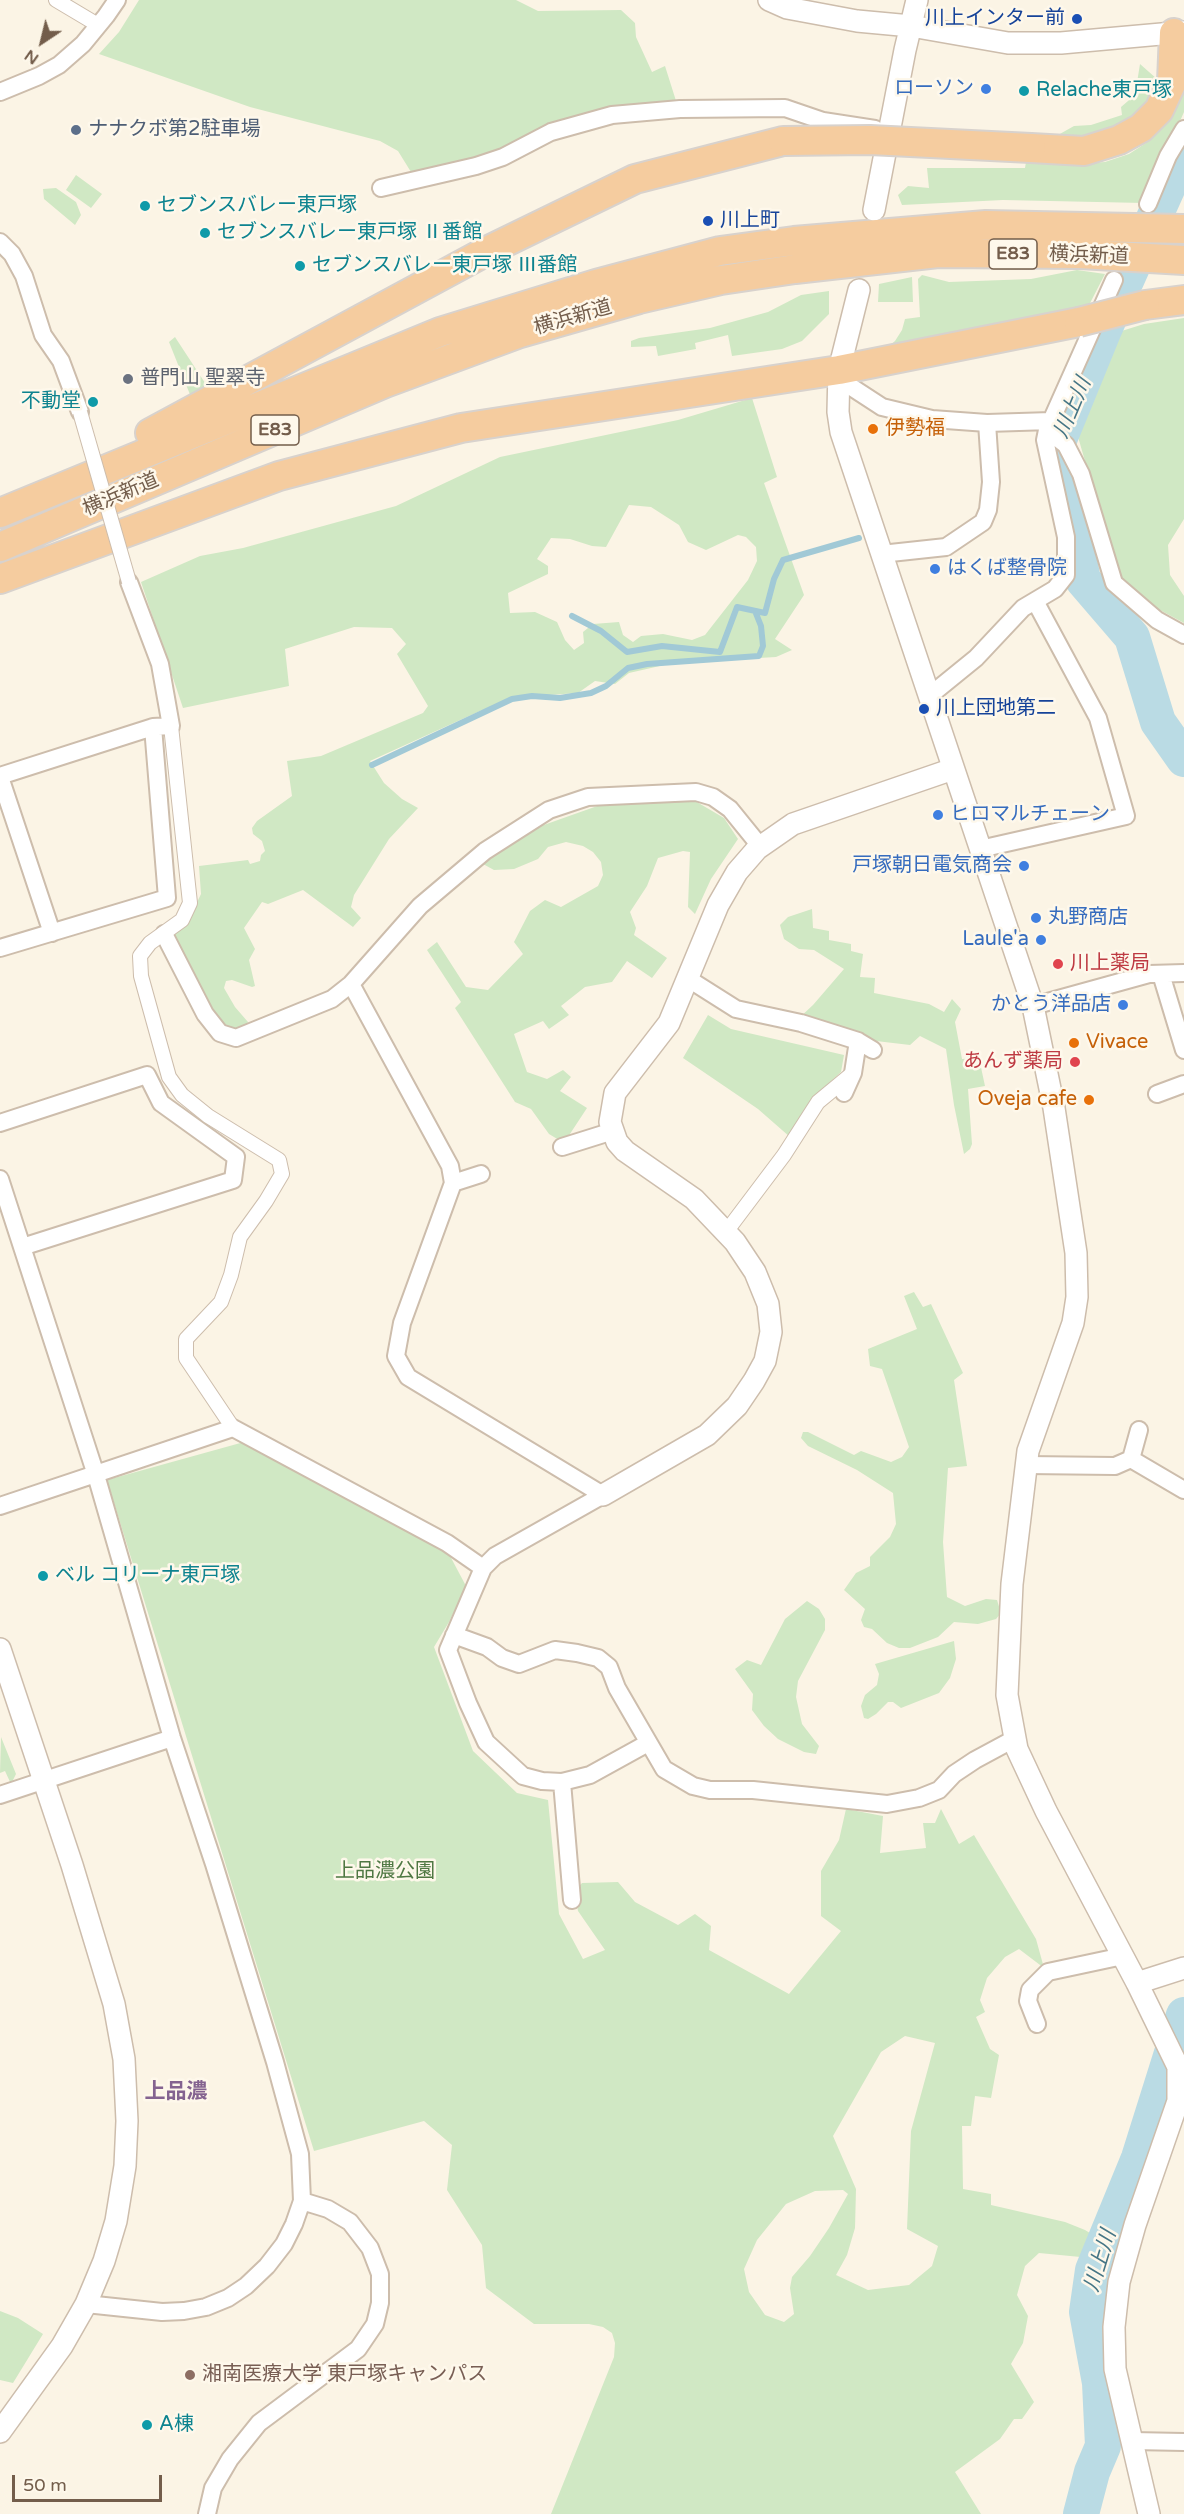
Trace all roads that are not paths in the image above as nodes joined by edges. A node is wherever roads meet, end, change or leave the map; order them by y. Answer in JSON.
{"nodes":[{"id":1,"x":56,"y":0,"type":"edge"},
{"id":2,"x":117,"y":0,"type":"edge"},
{"id":3,"x":769,"y":0,"type":"edge"},
{"id":4,"x":917,"y":0,"type":"edge"},
{"id":5,"x":98,"y":25,"type":"junction"},
{"id":6,"x":911,"y":26,"type":"junction"},
{"id":7,"x":1179,"y":33,"type":"edge"},
{"id":8,"x":0,"y":92,"type":"edge"},
{"id":9,"x":1184,"y":129,"type":"edge"},
{"id":10,"x":888,"y":132,"type":"junction"},
{"id":11,"x":381,"y":188,"type":"dead end"},
{"id":12,"x":1148,"y":204,"type":"dead end"},
{"id":13,"x":874,"y":210,"type":"dead end"},
{"id":14,"x":1184,"y":228,"type":"edge"},
{"id":15,"x":0,"y":242,"type":"edge"},
{"id":16,"x":1184,"y":260,"type":"edge"},
{"id":17,"x":1114,"y":280,"type":"dead end"},
{"id":18,"x":859,"y":290,"type":"dead end"},
{"id":19,"x":1184,"y":300,"type":"edge"},
{"id":20,"x":839,"y":374,"type":"junction"},
{"id":21,"x":80,"y":412,"type":"joint"},
{"id":22,"x":987,"y":423,"type":"junction"},
{"id":23,"x":1054,"y":433,"type":"junction"},
{"id":24,"x":0,"y":507,"type":"edge"},
{"id":25,"x":0,"y":513,"type":"edge"},
{"id":26,"x":0,"y":547,"type":"edge"},
{"id":27,"x":881,"y":554,"type":"junction"},
{"id":28,"x":0,"y":579,"type":"edge"},
{"id":29,"x":129,"y":582,"type":"joint"},
{"id":30,"x":1035,"y":601,"type":"junction"},
{"id":31,"x":1184,"y":635,"type":"edge"},
{"id":32,"x":928,"y":697,"type":"junction"},
{"id":33,"x":171,"y":726,"type":"junction"},
{"id":34,"x":153,"y":727,"type":"junction"},
{"id":35,"x":953,"y":769,"type":"junction"},
{"id":36,"x":0,"y":777,"type":"edge"},
{"id":37,"x":760,"y":846,"type":"junction"},
{"id":38,"x":980,"y":849,"type":"junction"},
{"id":39,"x":189,"y":890,"type":"junction"},
{"id":40,"x":167,"y":898,"type":"junction"},
{"id":41,"x":52,"y":933,"type":"junction"},
{"id":42,"x":164,"y":934,"type":"junction"},
{"id":43,"x":0,"y":948,"type":"edge"},
{"id":44,"x":1161,"y":974,"type":"junction"},
{"id":45,"x":1184,"y":974,"type":"edge"},
{"id":46,"x":687,"y":978,"type":"junction"},
{"id":47,"x":351,"y":984,"type":"junction"},
{"id":48,"x":1033,"y":1006,"type":"junction"},
{"id":49,"x":858,"y":1041,"type":"junction"},
{"id":50,"x":873,"y":1050,"type":"dead end"},
{"id":51,"x":1184,"y":1050,"type":"edge"},
{"id":52,"x":853,"y":1073,"type":"junction"},
{"id":53,"x":1184,"y":1084,"type":"edge"},
{"id":54,"x":844,"y":1093,"type":"dead end"},
{"id":55,"x":1157,"y":1094,"type":"dead end"},
{"id":56,"x":0,"y":1123,"type":"edge"},
{"id":57,"x":613,"y":1131,"type":"junction"},
{"id":58,"x":562,"y":1147,"type":"dead end"},
{"id":59,"x":481,"y":1174,"type":"dead end"},
{"id":60,"x":0,"y":1179,"type":"edge"},
{"id":61,"x":453,"y":1183,"type":"junction"},
{"id":62,"x":726,"y":1232,"type":"junction"},
{"id":63,"x":22,"y":1247,"type":"junction"},
{"id":64,"x":233,"y":1428,"type":"junction"},
{"id":65,"x":1139,"y":1430,"type":"dead end"},
{"id":66,"x":1131,"y":1459,"type":"junction"},
{"id":67,"x":1026,"y":1465,"type":"junction"},
{"id":68,"x":96,"y":1475,"type":"junction"},
{"id":69,"x":1184,"y":1490,"type":"edge"},
{"id":70,"x":603,"y":1496,"type":"junction"},
{"id":71,"x":0,"y":1506,"type":"edge"},
{"id":72,"x":483,"y":1568,"type":"junction"},
{"id":73,"x":454,"y":1635,"type":"junction"},
{"id":74,"x":0,"y":1649,"type":"edge"},
{"id":75,"x":172,"y":1738,"type":"junction"},
{"id":76,"x":1014,"y":1739,"type":"junction"},
{"id":77,"x":648,"y":1743,"type":"junction"},
{"id":78,"x":43,"y":1780,"type":"junction"},
{"id":79,"x":562,"y":1782,"type":"junction"},
{"id":80,"x":0,"y":1795,"type":"edge"},
{"id":81,"x":572,"y":1900,"type":"dead end"},
{"id":82,"x":1123,"y":1956,"type":"junction"},
{"id":83,"x":1178,"y":1970,"type":"edge"},
{"id":84,"x":1137,"y":1983,"type":"junction"},
{"id":85,"x":1037,"y":2024,"type":"dead end"},
{"id":86,"x":1180,"y":2069,"type":"edge"},
{"id":87,"x":302,"y":2201,"type":"junction"},
{"id":88,"x":86,"y":2304,"type":"junction"},
{"id":89,"x":0,"y":2432,"type":"edge"},
{"id":90,"x":1132,"y":2441,"type":"junction"},
{"id":91,"x":1184,"y":2442,"type":"edge"},
{"id":92,"x":207,"y":2514,"type":"edge"},
{"id":93,"x":1149,"y":2514,"type":"edge"}],
"edges":[{"from":1,"to":5,"type":"street"},
{"from":2,"to":5,"type":"street"},
{"from":3,"to":6,"type":"street"},
{"from":4,"to":6,"type":"street"},
{"from":5,"to":8,"type":"street"},
{"from":6,"to":7,"type":"street"},
{"from":6,"to":10,"type":"street"},
{"from":7,"to":24,"type":"highway","bridge":true},
{"from":9,"to":12,"type":"street"},
{"from":10,"to":11,"type":"street"},
{"from":10,"to":13,"type":"street"},
{"from":14,"to":25,"type":"highway","name":"横浜新道","number":"E83"},
{"from":15,"to":21,"type":"street"},
{"from":16,"to":26,"type":"highway","name":"横浜新道","number":"E83"},
{"from":17,"to":23,"type":"street"},
{"from":18,"to":20,"type":"street"},
{"from":19,"to":20,"type":"highway","bridge":true},
{"from":20,"to":22,"type":"street"},
{"from":20,"to":27,"type":"street"},
{"from":20,"to":28,"type":"highway"},
{"from":21,"to":29,"type":"street","bridge":true},
{"from":22,"to":23,"type":"street"},
{"from":22,"to":27,"type":"street"},
{"from":23,"to":30,"type":"street"},
{"from":23,"to":31,"type":"street"},
{"from":27,"to":32,"type":"street"},
{"from":29,"to":33,"type":"street"},
{"from":30,"to":32,"type":"street"},
{"from":30,"to":38,"type":"street"},
{"from":32,"to":35,"type":"street"},
{"from":33,"to":34,"type":"street"},
{"from":33,"to":39,"type":"street"},
{"from":34,"to":36,"type":"street"},
{"from":34,"to":40,"type":"street"},
{"from":35,"to":37,"type":"street"},
{"from":35,"to":38,"type":"street"},
{"from":36,"to":41,"type":"street"},
{"from":37,"to":46,"type":"street"},
{"from":37,"to":47,"type":"street"},
{"from":38,"to":48,"type":"street"},
{"from":39,"to":40,"type":"street"},
{"from":39,"to":42,"type":"street"},
{"from":40,"to":41,"type":"street"},
{"from":41,"to":43,"type":"street"},
{"from":42,"to":47,"type":"street"},
{"from":42,"to":64,"type":"street"},
{"from":44,"to":45,"type":"street"},
{"from":44,"to":48,"type":"street"},
{"from":44,"to":51,"type":"street"},
{"from":46,"to":49,"type":"street"},
{"from":46,"to":57,"type":"street"},
{"from":47,"to":61,"type":"street"},
{"from":48,"to":67,"type":"street"},
{"from":49,"to":50,"type":"street"},
{"from":49,"to":52,"type":"street"},
{"from":52,"to":54,"type":"street"},
{"from":52,"to":62,"type":"street"},
{"from":53,"to":55,"type":"street"},
{"from":56,"to":63,"type":"street"},
{"from":57,"to":58,"type":"street"},
{"from":57,"to":62,"type":"street"},
{"from":59,"to":61,"type":"street"},
{"from":60,"to":63,"type":"street"},
{"from":61,"to":70,"type":"street"},
{"from":62,"to":70,"type":"street"},
{"from":63,"to":68,"type":"street"},
{"from":64,"to":68,"type":"street"},
{"from":64,"to":72,"type":"street"},
{"from":65,"to":66,"type":"street"},
{"from":66,"to":67,"type":"street"},
{"from":66,"to":69,"type":"street"},
{"from":67,"to":76,"type":"street"},
{"from":68,"to":71,"type":"street"},
{"from":68,"to":75,"type":"street"},
{"from":70,"to":72,"type":"street"},
{"from":72,"to":73,"type":"street"},
{"from":73,"to":77,"type":"street"},
{"from":73,"to":79,"type":"street"},
{"from":74,"to":78,"type":"street"},
{"from":75,"to":78,"type":"street"},
{"from":75,"to":87,"type":"street"},
{"from":76,"to":77,"type":"street"},
{"from":76,"to":82,"type":"street"},
{"from":77,"to":79,"type":"street"},
{"from":78,"to":80,"type":"street"},
{"from":78,"to":88,"type":"street"},
{"from":79,"to":81,"type":"street"},
{"from":82,"to":84,"type":"street"},
{"from":82,"to":85,"type":"street"},
{"from":83,"to":84,"type":"street"},
{"from":84,"to":86,"type":"street"},
{"from":86,"to":90,"type":"street"},
{"from":87,"to":88,"type":"street"},
{"from":87,"to":92,"type":"street"},
{"from":88,"to":89,"type":"street"},
{"from":90,"to":91,"type":"street"},
{"from":90,"to":93,"type":"street"}]}
